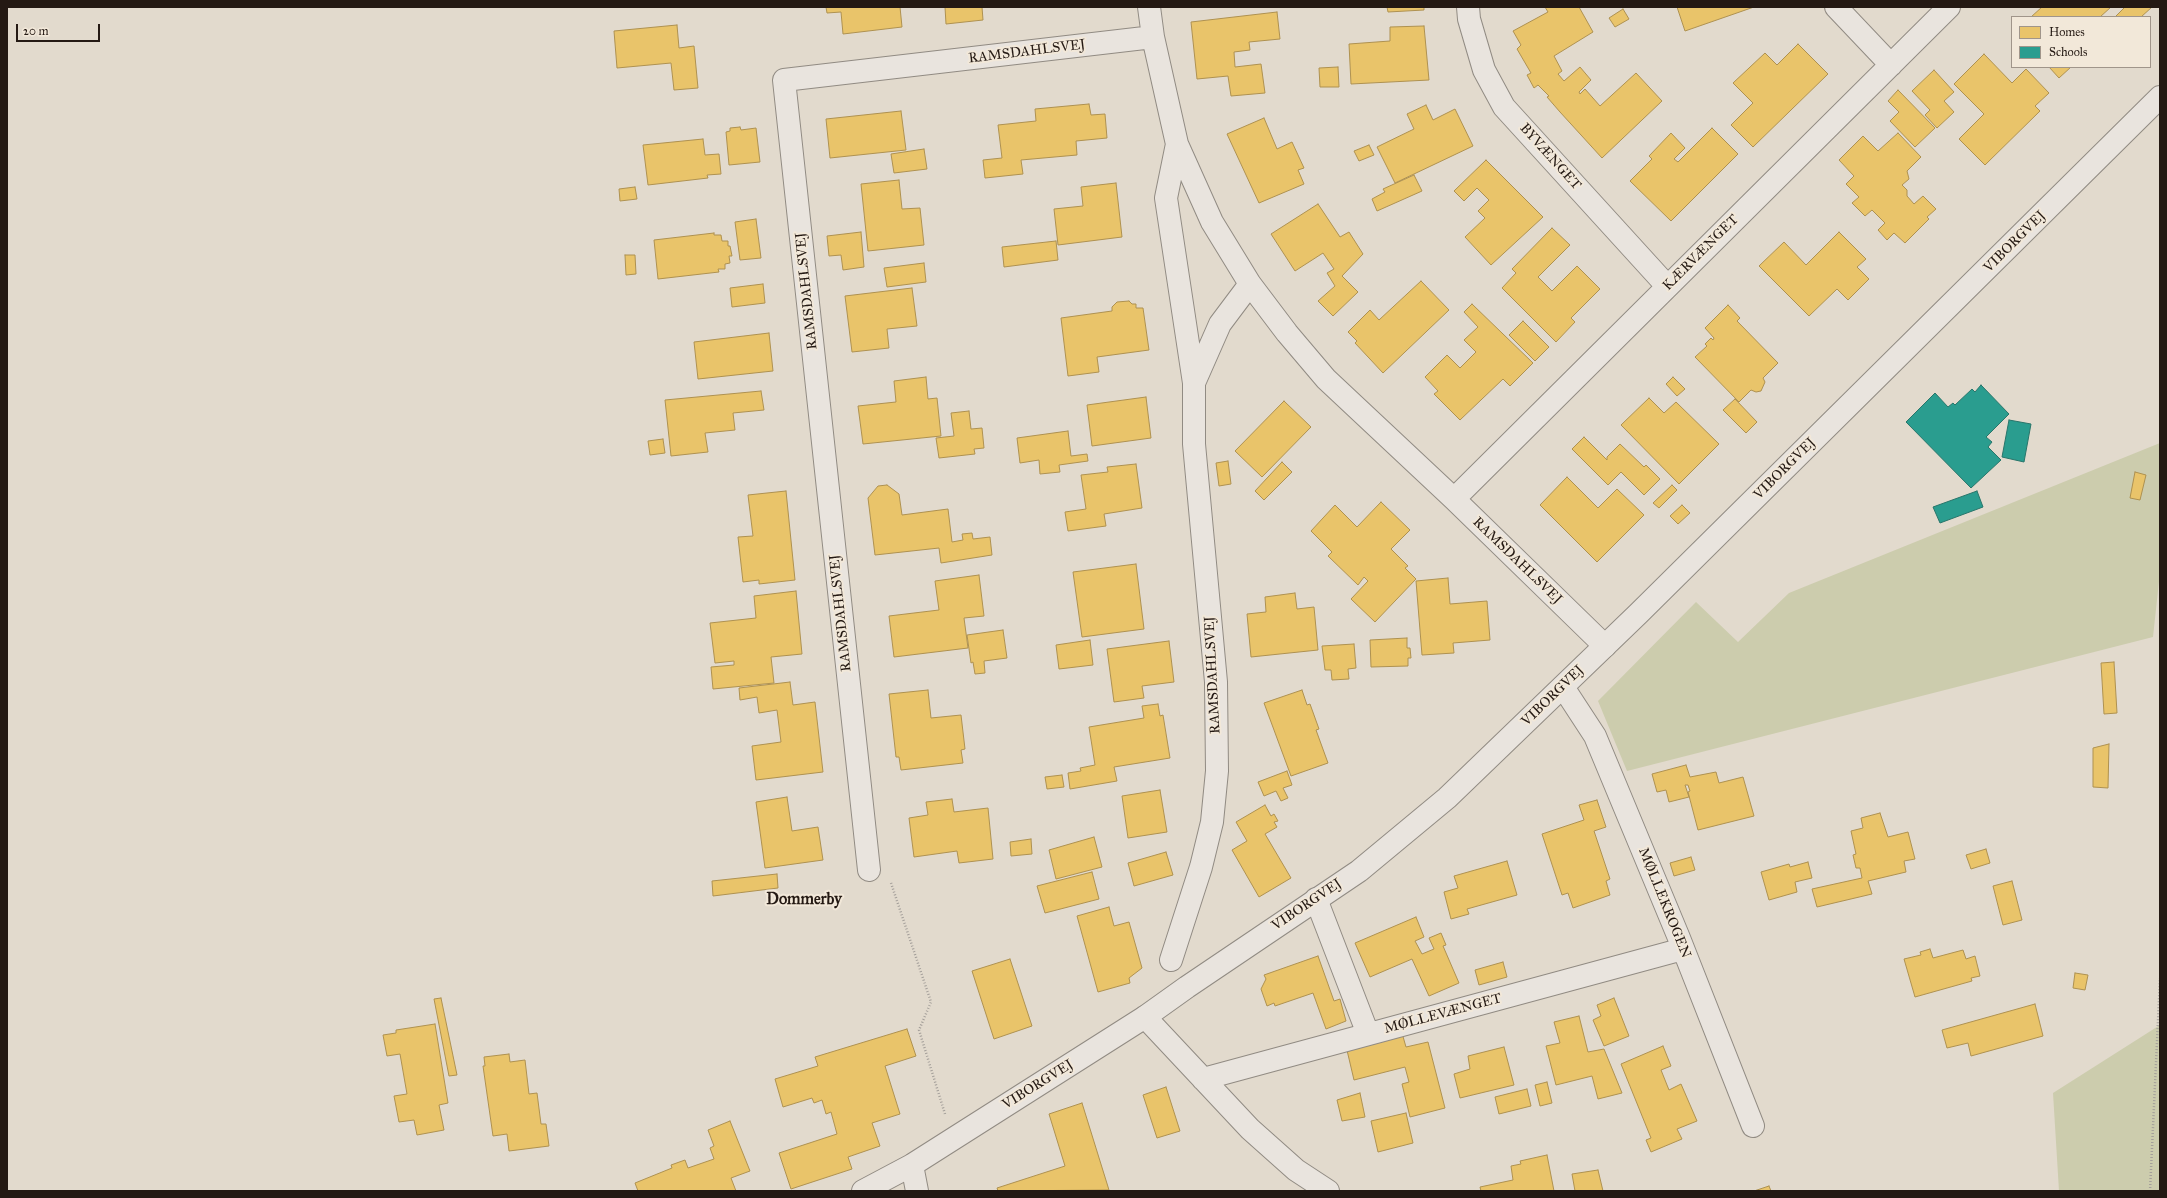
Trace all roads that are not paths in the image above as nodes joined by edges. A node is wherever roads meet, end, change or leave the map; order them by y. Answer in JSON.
{"nodes":[{"id":1,"x":1149,"y":7,"type":"edge"},
{"id":2,"x":1468,"y":7,"type":"edge"},
{"id":3,"x":1836,"y":7,"type":"edge"},
{"id":4,"x":1949,"y":7,"type":"edge"},
{"id":5,"x":1153,"y":37,"type":"junction"},
{"id":6,"x":1891,"y":65,"type":"junction"},
{"id":7,"x":2160,"y":97,"type":"edge"},
{"id":8,"x":1178,"y":144,"type":"junction"},
{"id":9,"x":1250,"y":284,"type":"junction"},
{"id":10,"x":1667,"y":286,"type":"junction"},
{"id":11,"x":1194,"y":383,"type":"junction"},
{"id":12,"x":1454,"y":499,"type":"junction"},
{"id":13,"x":1605,"y":646,"type":"junction"},
{"id":14,"x":1563,"y":687,"type":"junction"},
{"id":15,"x":869,"y":870,"type":"road end"},
{"id":16,"x":1316,"y":899,"type":"junction"},
{"id":17,"x":1684,"y":949,"type":"junction"},
{"id":18,"x":1171,"y":960,"type":"dead end"},
{"id":19,"x":1145,"y":1017,"type":"junction"},
{"id":20,"x":1368,"y":1034,"type":"junction"},
{"id":21,"x":1203,"y":1079,"type":"junction"},
{"id":22,"x":1753,"y":1126,"type":"dead end"},
{"id":23,"x":912,"y":1165,"type":"junction"},
{"id":24,"x":863,"y":1191,"type":"edge"},
{"id":25,"x":917,"y":1191,"type":"edge"},
{"id":26,"x":1328,"y":1191,"type":"edge"}],
"edges":[{"from":1,"to":5,"type":"street","name":"RAMSDAHLSVEJ"},
{"from":2,"to":10,"type":"street","name":"BYVÆNGET"},
{"from":3,"to":6,"type":"street"},
{"from":4,"to":6,"type":"street","name":"KÆRVÆNGET"},
{"from":5,"to":8,"type":"street","name":"RAMSDAHLSVEJ"},
{"from":5,"to":15,"type":"street","name":"RAMSDAHLSVEJ"},
{"from":6,"to":10,"type":"street","name":"KÆRVÆNGET"},
{"from":7,"to":13,"type":"street","name":"VIBORGVEJ"},
{"from":8,"to":9,"type":"street","name":"RAMSDAHLSVEJ"},
{"from":8,"to":11,"type":"street","name":"RAMSDAHLSVEJ"},
{"from":9,"to":11,"type":"street","name":"RAMSDAHLSVEJ"},
{"from":9,"to":12,"type":"street","name":"RAMSDAHLSVEJ"},
{"from":10,"to":12,"type":"street","name":"KÆRVÆNGET"},
{"from":11,"to":18,"type":"street","name":"RAMSDAHLSVEJ"},
{"from":12,"to":13,"type":"street","name":"RAMSDAHLSVEJ"},
{"from":13,"to":14,"type":"street","name":"VIBORGVEJ"},
{"from":14,"to":16,"type":"street","name":"VIBORGVEJ"},
{"from":14,"to":17,"type":"street","name":"MØLLEKROGEN"},
{"from":16,"to":19,"type":"street","name":"VIBORGVEJ"},
{"from":16,"to":20,"type":"street"},
{"from":17,"to":20,"type":"street","name":"MØLLEVÆNGET"},
{"from":17,"to":22,"type":"street","name":"MØLLEKROGEN"},
{"from":19,"to":21,"type":"street"},
{"from":19,"to":23,"type":"street","name":"VIBORGVEJ"},
{"from":20,"to":21,"type":"street","name":"MØLLEVÆNGET"},
{"from":21,"to":26,"type":"street"},
{"from":23,"to":24,"type":"street","name":"VIBORGVEJ"},
{"from":23,"to":25,"type":"street"}]}
